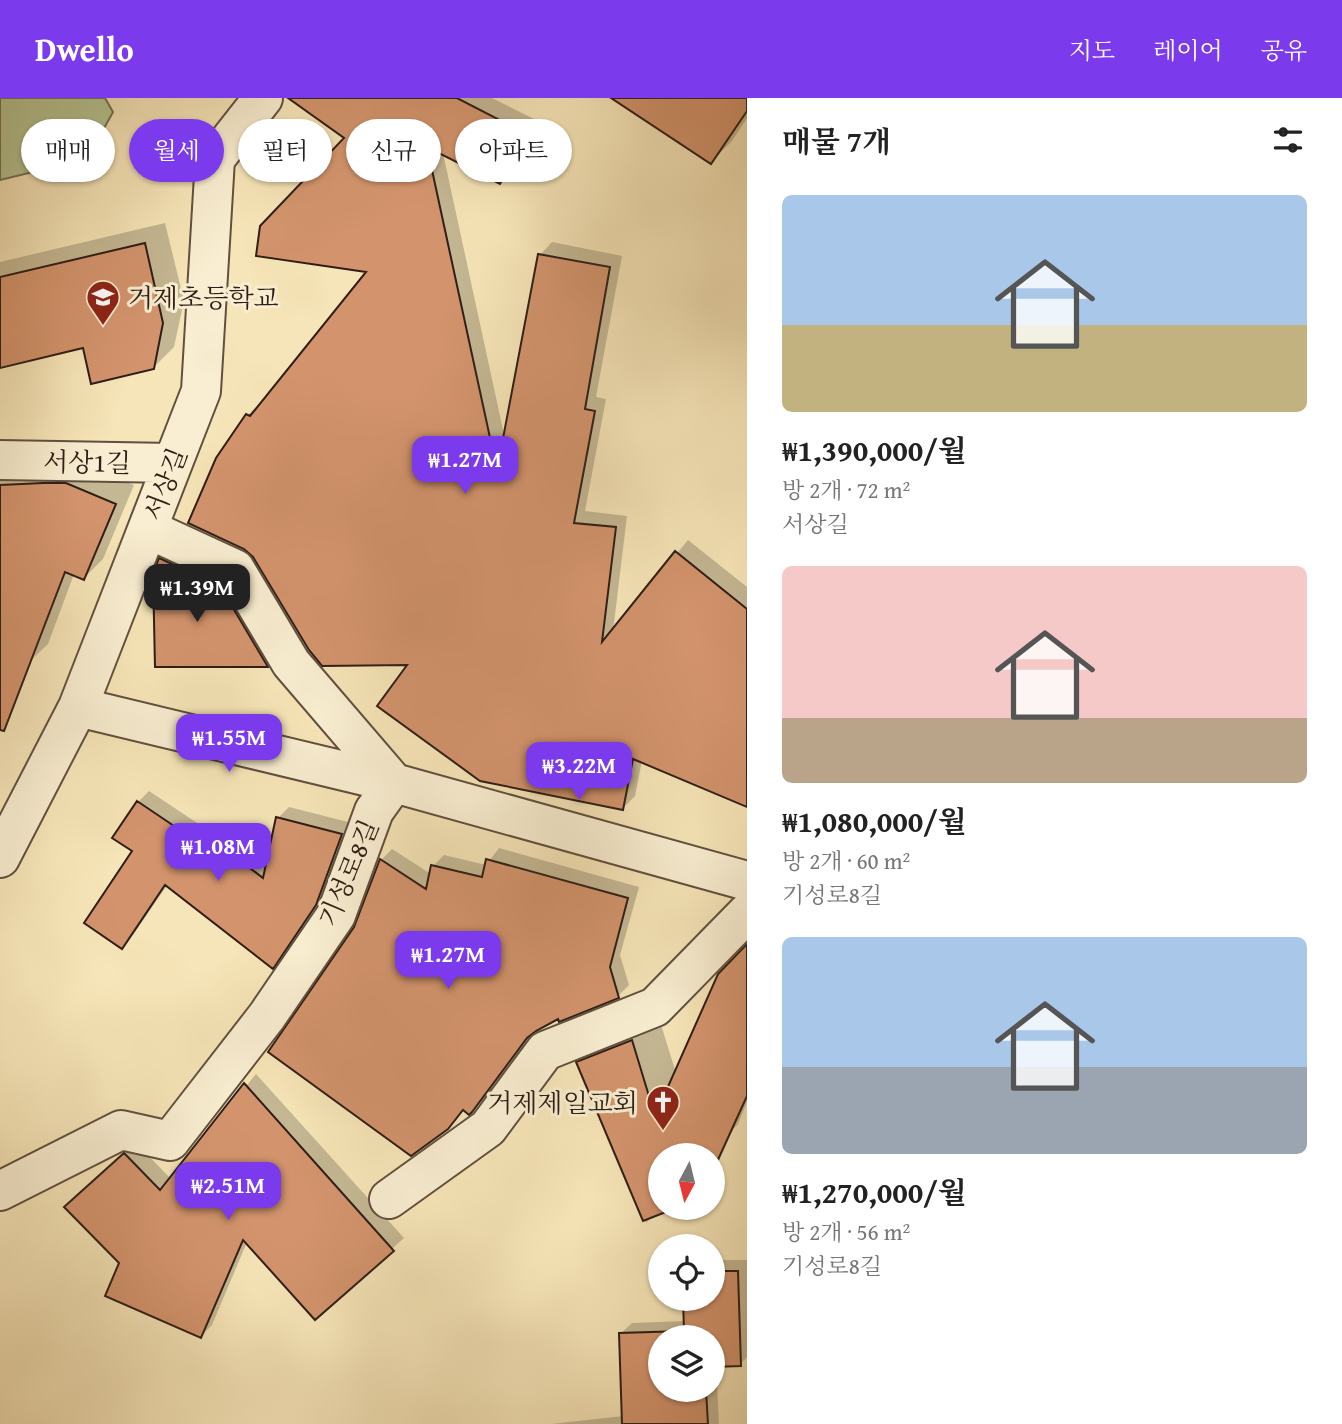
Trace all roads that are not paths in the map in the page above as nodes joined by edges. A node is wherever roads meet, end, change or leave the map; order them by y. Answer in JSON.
{"nodes":[{"id":1,"x":263,"y":98,"type":"edge"},
{"id":2,"x":0,"y":460,"type":"edge"},
{"id":3,"x":173,"y":463,"type":"junction"},
{"id":4,"x":148,"y":529,"type":"junction"},
{"id":5,"x":78,"y":707,"type":"junction"},
{"id":6,"x":394,"y":783,"type":"junction"},
{"id":7,"x":0,"y":858,"type":"edge"},
{"id":8,"x":747,"y":881,"type":"edge"},
{"id":9,"x":747,"y":913,"type":"edge"},
{"id":10,"x":0,"y":1191,"type":"edge"},
{"id":11,"x":389,"y":1199,"type":"dead end"}],
"edges":[{"from":1,"to":3,"type":"street","name":"서상길"},
{"from":2,"to":3,"type":"street","name":"서상1길"},
{"from":3,"to":4,"type":"street","name":"서상길"},
{"from":4,"to":5,"type":"street","name":"서상길"},
{"from":4,"to":6,"type":"street"},
{"from":5,"to":6,"type":"street"},
{"from":5,"to":7,"type":"street","name":"서상길"},
{"from":6,"to":8,"type":"street"},
{"from":6,"to":10,"type":"street","name":"기성로8길"},
{"from":9,"to":11,"type":"street"}]}
